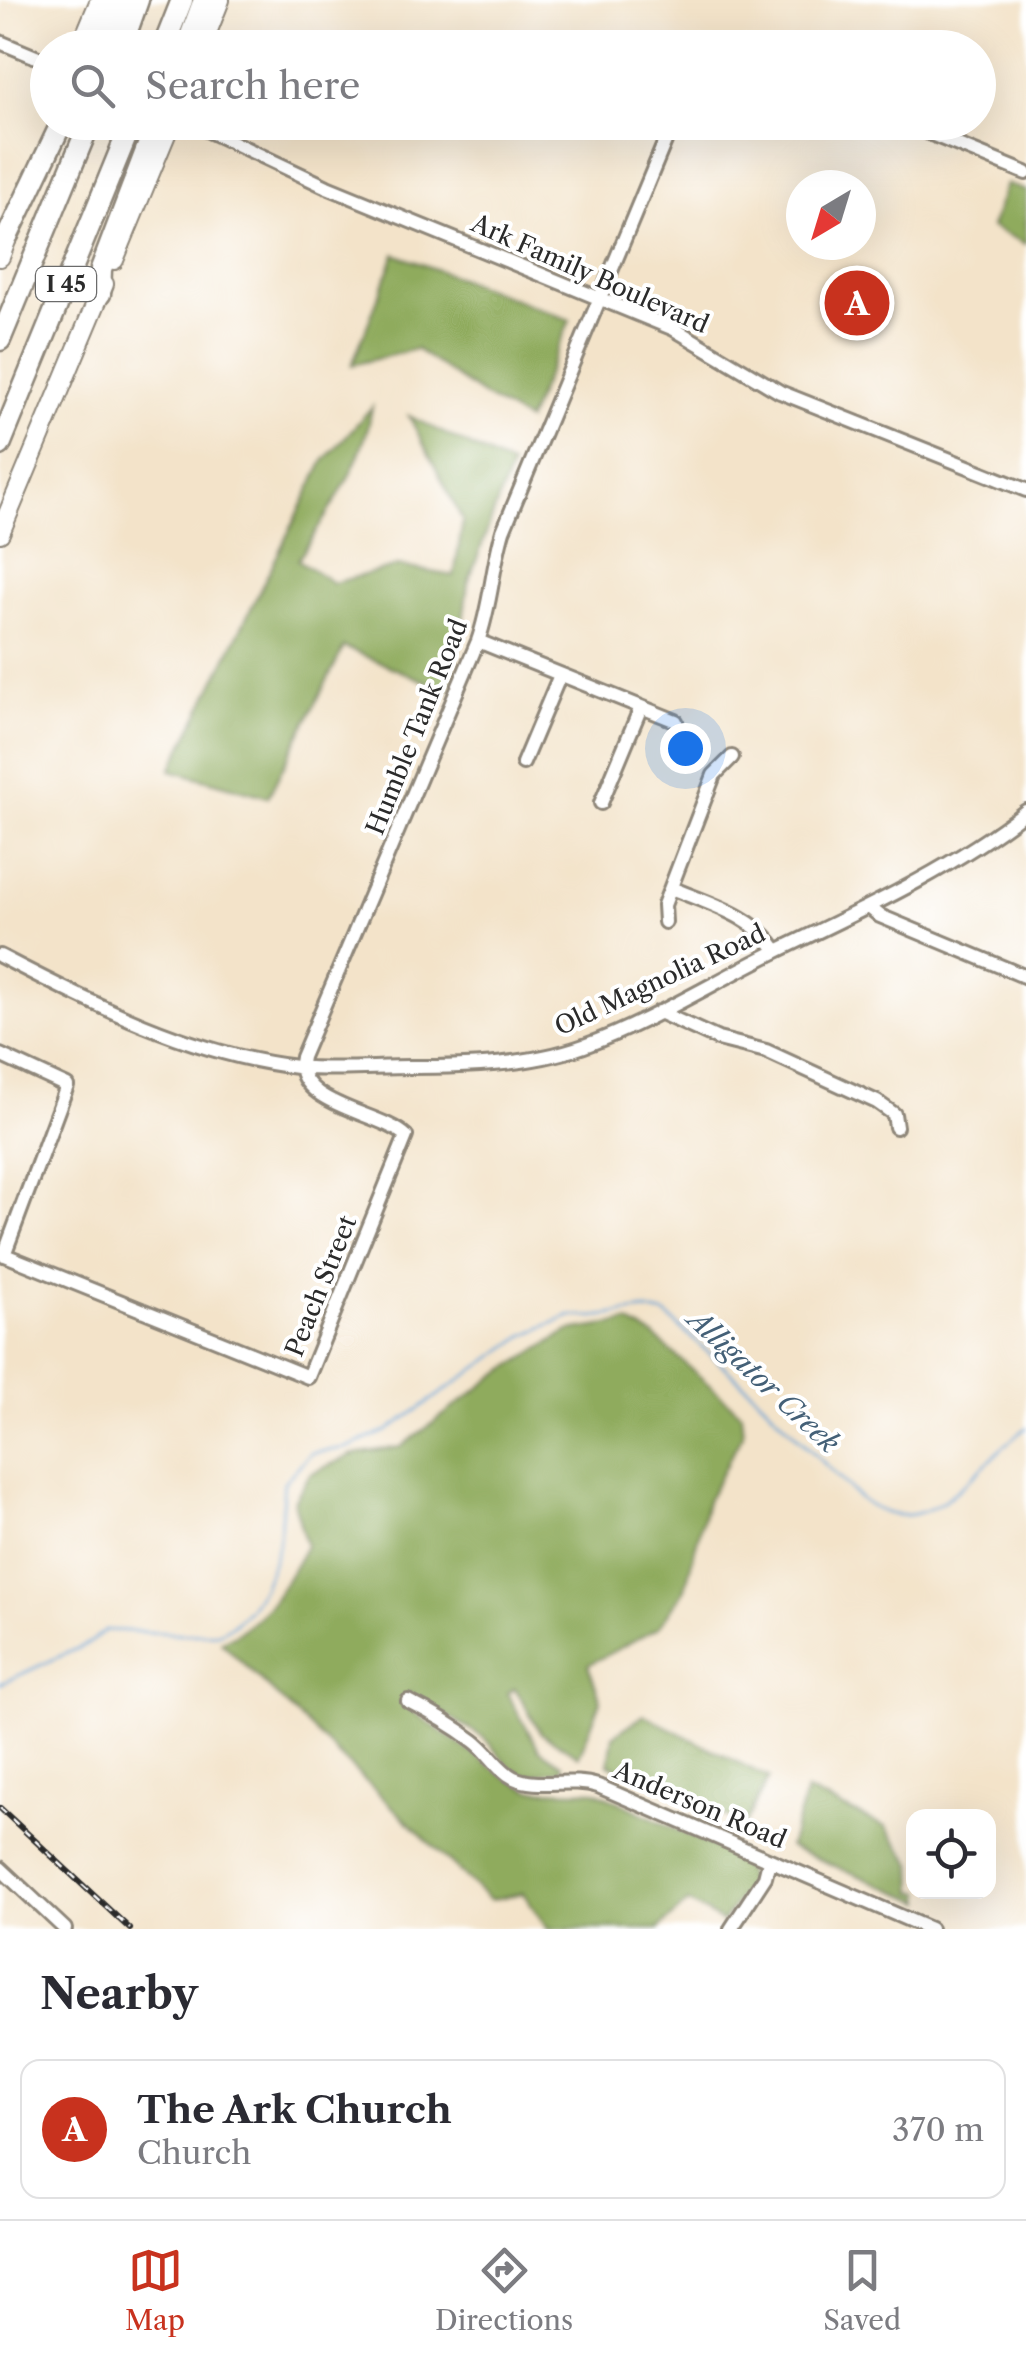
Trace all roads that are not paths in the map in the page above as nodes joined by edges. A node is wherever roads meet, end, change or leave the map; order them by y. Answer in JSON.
{"nodes":[{"id":1,"x":100,"y":0,"type":"edge"},
{"id":2,"x":120,"y":0,"type":"edge"},
{"id":3,"x":138,"y":0,"type":"edge"},
{"id":4,"x":182,"y":0,"type":"edge"},
{"id":5,"x":204,"y":0,"type":"edge"},
{"id":6,"x":220,"y":0,"type":"edge"},
{"id":7,"x":88,"y":30,"type":"edge"},
{"id":8,"x":106,"y":30,"type":"edge"},
{"id":9,"x":127,"y":30,"type":"edge"},
{"id":10,"x":170,"y":30,"type":"edge"},
{"id":11,"x":193,"y":30,"type":"edge"},
{"id":12,"x":208,"y":30,"type":"edge"},
{"id":13,"x":0,"y":42,"type":"edge"},
{"id":14,"x":30,"y":54,"type":"edge"},
{"id":15,"x":44,"y":140,"type":"edge"},
{"id":16,"x":53,"y":140,"type":"edge"},
{"id":17,"x":83,"y":140,"type":"edge"},
{"id":18,"x":125,"y":140,"type":"edge"},
{"id":19,"x":150,"y":140,"type":"edge"},
{"id":20,"x":164,"y":140,"type":"edge"},
{"id":21,"x":228,"y":140,"type":"edge"},
{"id":22,"x":666,"y":140,"type":"edge"},
{"id":23,"x":946,"y":140,"type":"edge"},
{"id":24,"x":1026,"y":173,"type":"edge"},
{"id":25,"x":8,"y":235,"type":"junction"},
{"id":26,"x":0,"y":257,"type":"edge"},
{"id":27,"x":100,"y":294,"type":"junction"},
{"id":28,"x":600,"y":298,"type":"junction"},
{"id":29,"x":0,"y":340,"type":"edge"},
{"id":30,"x":0,"y":445,"type":"edge"},
{"id":31,"x":1026,"y":490,"type":"edge"},
{"id":32,"x":0,"y":532,"type":"edge"},
{"id":33,"x":478,"y":641,"type":"junction"},
{"id":34,"x":560,"y":675,"type":"junction"},
{"id":35,"x":641,"y":707,"type":"junction"},
{"id":36,"x":676,"y":721,"type":"dead end"},
{"id":37,"x":732,"y":757,"type":"dead end"},
{"id":38,"x":524,"y":763,"type":"dead end"},
{"id":39,"x":602,"y":803,"type":"dead end"},
{"id":40,"x":1026,"y":811,"type":"edge"},
{"id":41,"x":671,"y":888,"type":"junction"},
{"id":42,"x":869,"y":907,"type":"junction"},
{"id":43,"x":665,"y":922,"type":"dead end"},
{"id":44,"x":777,"y":951,"type":"junction"},
{"id":45,"x":0,"y":956,"type":"edge"},
{"id":46,"x":1026,"y":977,"type":"edge"},
{"id":47,"x":659,"y":1012,"type":"junction"},
{"id":48,"x":0,"y":1055,"type":"edge"},
{"id":49,"x":300,"y":1067,"type":"junction"},
{"id":50,"x":896,"y":1128,"type":"dead end"},
{"id":51,"x":2,"y":1254,"type":"edge"},
{"id":52,"x":408,"y":1700,"type":"dead end"},
{"id":53,"x":769,"y":1862,"type":"junction"},
{"id":54,"x":0,"y":1868,"type":"edge"},
{"id":55,"x":65,"y":1929,"type":"edge"},
{"id":56,"x":731,"y":1929,"type":"edge"},
{"id":57,"x":930,"y":1929,"type":"edge"}],
"edges":[{"from":1,"to":7,"type":"main road"},
{"from":2,"to":8,"type":"highway"},
{"from":3,"to":9,"type":"highway"},
{"from":4,"to":10,"type":"highway"},
{"from":5,"to":11,"type":"highway"},
{"from":6,"to":12,"type":"main road"},
{"from":13,"to":14,"type":"street"},
{"from":15,"to":25,"type":"main road"},
{"from":16,"to":25,"type":"highway"},
{"from":17,"to":29,"type":"highway","number":"I 45"},
{"from":18,"to":30,"type":"highway","number":"I 45"},
{"from":19,"to":27,"type":"highway"},
{"from":20,"to":27,"type":"main road"},
{"from":21,"to":28,"type":"street","name":"Ark Family Boulevard"},
{"from":22,"to":28,"type":"street","name":"Humble Tank Road"},
{"from":23,"to":24,"type":"street"},
{"from":25,"to":26,"type":"main road"},
{"from":27,"to":32,"type":"main road"},
{"from":28,"to":31,"type":"street","name":"Ark Family Boulevard"},
{"from":28,"to":33,"type":"street","name":"Humble Tank Road"},
{"from":33,"to":34,"type":"street"},
{"from":33,"to":49,"type":"street","name":"Humble Tank Road"},
{"from":34,"to":35,"type":"street"},
{"from":34,"to":38,"type":"street"},
{"from":35,"to":36,"type":"street"},
{"from":35,"to":39,"type":"street"},
{"from":37,"to":41,"type":"street"},
{"from":40,"to":42,"type":"street","name":"Old Magnolia Road"},
{"from":41,"to":43,"type":"street"},
{"from":41,"to":44,"type":"street"},
{"from":42,"to":44,"type":"street","name":"Old Magnolia Road"},
{"from":42,"to":46,"type":"street"},
{"from":44,"to":47,"type":"street","name":"Old Magnolia Road"},
{"from":45,"to":49,"type":"street","name":"Old Magnolia Road"},
{"from":47,"to":49,"type":"street","name":"Old Magnolia Road"},
{"from":47,"to":50,"type":"street"},
{"from":48,"to":51,"type":"street"},
{"from":49,"to":51,"type":"street","name":"Peach Street"},
{"from":52,"to":53,"type":"street","name":"Anderson Road"},
{"from":53,"to":56,"type":"street"},
{"from":53,"to":57,"type":"street","name":"Anderson Road"},
{"from":54,"to":55,"type":"street"}]}
